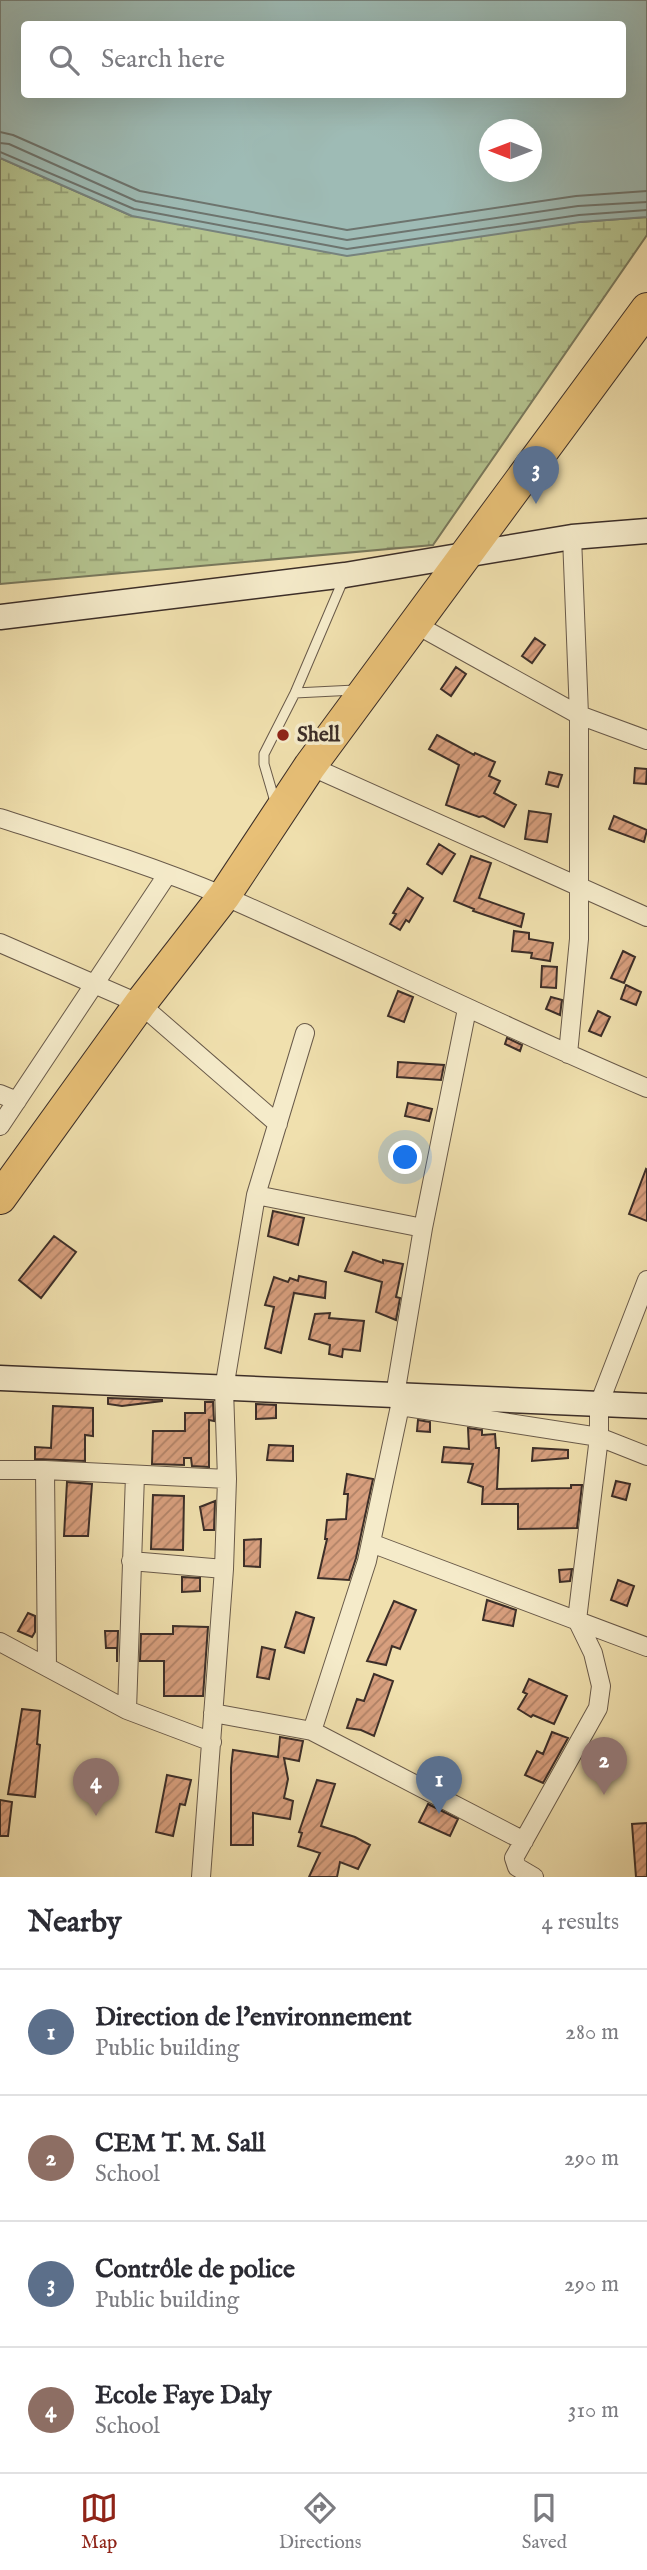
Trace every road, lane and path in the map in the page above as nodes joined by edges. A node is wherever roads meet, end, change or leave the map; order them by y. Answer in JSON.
{"nodes":[{"id":1,"x":647,"y":309,"type":"edge"},
{"id":2,"x":647,"y":531,"type":"edge"},
{"id":3,"x":572,"y":537,"type":"junction"},
{"id":4,"x":465,"y":555,"type":"junction"},
{"id":5,"x":345,"y":575,"type":"junction"},
{"id":6,"x":0,"y":617,"type":"edge"},
{"id":7,"x":415,"y":624,"type":"junction"},
{"id":8,"x":366,"y":690,"type":"junction"},
{"id":9,"x":295,"y":692,"type":"junction"},
{"id":10,"x":579,"y":715,"type":"junction"},
{"id":11,"x":647,"y":740,"type":"edge"},
{"id":12,"x":310,"y":766,"type":"junction"},
{"id":13,"x":279,"y":814,"type":"junction"},
{"id":14,"x":0,"y":818,"type":"edge"},
{"id":15,"x":167,"y":875,"type":"junction"},
{"id":16,"x":577,"y":887,"type":"junction"},
{"id":17,"x":224,"y":896,"type":"junction"},
{"id":18,"x":647,"y":917,"type":"edge"},
{"id":19,"x":0,"y":943,"type":"edge"},
{"id":20,"x":95,"y":985,"type":"junction"},
{"id":21,"x":140,"y":1003,"type":"junction"},
{"id":22,"x":467,"y":1009,"type":"junction"},
{"id":23,"x":305,"y":1033,"type":"dead end"},
{"id":24,"x":568,"y":1054,"type":"junction"},
{"id":25,"x":647,"y":1088,"type":"edge"},
{"id":26,"x":8,"y":1098,"type":"edge"},
{"id":27,"x":278,"y":1124,"type":"junction"},
{"id":28,"x":0,"y":1126,"type":"edge"},
{"id":29,"x":256,"y":1195,"type":"junction"},
{"id":30,"x":0,"y":1198,"type":"edge"},
{"id":31,"x":423,"y":1228,"type":"junction"},
{"id":32,"x":647,"y":1280,"type":"edge"},
{"id":33,"x":0,"y":1378,"type":"edge"},
{"id":34,"x":224,"y":1389,"type":"junction"},
{"id":35,"x":397,"y":1401,"type":"junction"},
{"id":36,"x":598,"y":1404,"type":"junction"},
{"id":37,"x":647,"y":1406,"type":"edge"},
{"id":38,"x":598,"y":1437,"type":"junction"},
{"id":39,"x":647,"y":1456,"type":"edge"},
{"id":40,"x":0,"y":1470,"type":"edge"},
{"id":41,"x":45,"y":1470,"type":"junction"},
{"id":42,"x":135,"y":1475,"type":"junction"},
{"id":43,"x":227,"y":1479,"type":"junction"},
{"id":44,"x":372,"y":1543,"type":"junction"},
{"id":45,"x":131,"y":1561,"type":"junction"},
{"id":46,"x":224,"y":1569,"type":"junction"},
{"id":47,"x":577,"y":1620,"type":"junction"},
{"id":48,"x":0,"y":1642,"type":"edge"},
{"id":49,"x":647,"y":1647,"type":"edge"},
{"id":50,"x":47,"y":1667,"type":"junction"},
{"id":51,"x":127,"y":1710,"type":"junction"},
{"id":52,"x":213,"y":1713,"type":"junction"},
{"id":53,"x":312,"y":1731,"type":"junction"},
{"id":54,"x":212,"y":1742,"type":"junction"},
{"id":55,"x":524,"y":1841,"type":"junction"},
{"id":56,"x":201,"y":1877,"type":"edge"},
{"id":57,"x":534,"y":1877,"type":"edge"}],
"edges":[{"from":1,"to":4,"type":"highway"},
{"from":2,"to":3,"type":"street"},
{"from":3,"to":4,"type":"street"},
{"from":3,"to":10,"type":"street"},
{"from":4,"to":5,"type":"street"},
{"from":4,"to":7,"type":"highway"},
{"from":5,"to":6,"type":"street"},
{"from":5,"to":9,"type":"lane"},
{"from":7,"to":8,"type":"highway"},
{"from":7,"to":10,"type":"street"},
{"from":8,"to":9,"type":"lane"},
{"from":8,"to":12,"type":"highway"},
{"from":9,"to":13,"type":"lane"},
{"from":10,"to":11,"type":"street"},
{"from":10,"to":16,"type":"street"},
{"from":12,"to":13,"type":"highway"},
{"from":12,"to":16,"type":"street"},
{"from":13,"to":17,"type":"highway"},
{"from":14,"to":15,"type":"street"},
{"from":15,"to":17,"type":"street"},
{"from":15,"to":20,"type":"street"},
{"from":16,"to":18,"type":"street"},
{"from":16,"to":24,"type":"street"},
{"from":17,"to":21,"type":"highway"},
{"from":17,"to":22,"type":"street"},
{"from":19,"to":20,"type":"street"},
{"from":20,"to":21,"type":"street"},
{"from":20,"to":26,"type":"street"},
{"from":21,"to":27,"type":"street"},
{"from":21,"to":30,"type":"highway"},
{"from":22,"to":24,"type":"street"},
{"from":22,"to":31,"type":"street"},
{"from":23,"to":27,"type":"street"},
{"from":24,"to":25,"type":"street"},
{"from":26,"to":28,"type":"street"},
{"from":27,"to":29,"type":"street"},
{"from":29,"to":31,"type":"street"},
{"from":29,"to":34,"type":"street"},
{"from":31,"to":35,"type":"street"},
{"from":32,"to":36,"type":"street"},
{"from":33,"to":34,"type":"street"},
{"from":34,"to":35,"type":"street"},
{"from":34,"to":43,"type":"street"},
{"from":35,"to":36,"type":"street"},
{"from":35,"to":38,"type":"street"},
{"from":35,"to":44,"type":"street"},
{"from":36,"to":37,"type":"street"},
{"from":36,"to":38,"type":"street"},
{"from":38,"to":39,"type":"street"},
{"from":38,"to":47,"type":"street"},
{"from":40,"to":41,"type":"street"},
{"from":41,"to":42,"type":"street"},
{"from":41,"to":50,"type":"street"},
{"from":42,"to":43,"type":"street"},
{"from":42,"to":45,"type":"street"},
{"from":43,"to":46,"type":"street"},
{"from":44,"to":47,"type":"street"},
{"from":44,"to":53,"type":"street"},
{"from":45,"to":46,"type":"street"},
{"from":45,"to":51,"type":"street"},
{"from":46,"to":52,"type":"street"},
{"from":47,"to":49,"type":"street"},
{"from":47,"to":55,"type":"street"},
{"from":48,"to":50,"type":"street"},
{"from":50,"to":51,"type":"street"},
{"from":51,"to":54,"type":"street"},
{"from":52,"to":53,"type":"street"},
{"from":52,"to":54,"type":"street"},
{"from":53,"to":55,"type":"street"},
{"from":54,"to":56,"type":"street"},
{"from":55,"to":57,"type":"street"}]}
